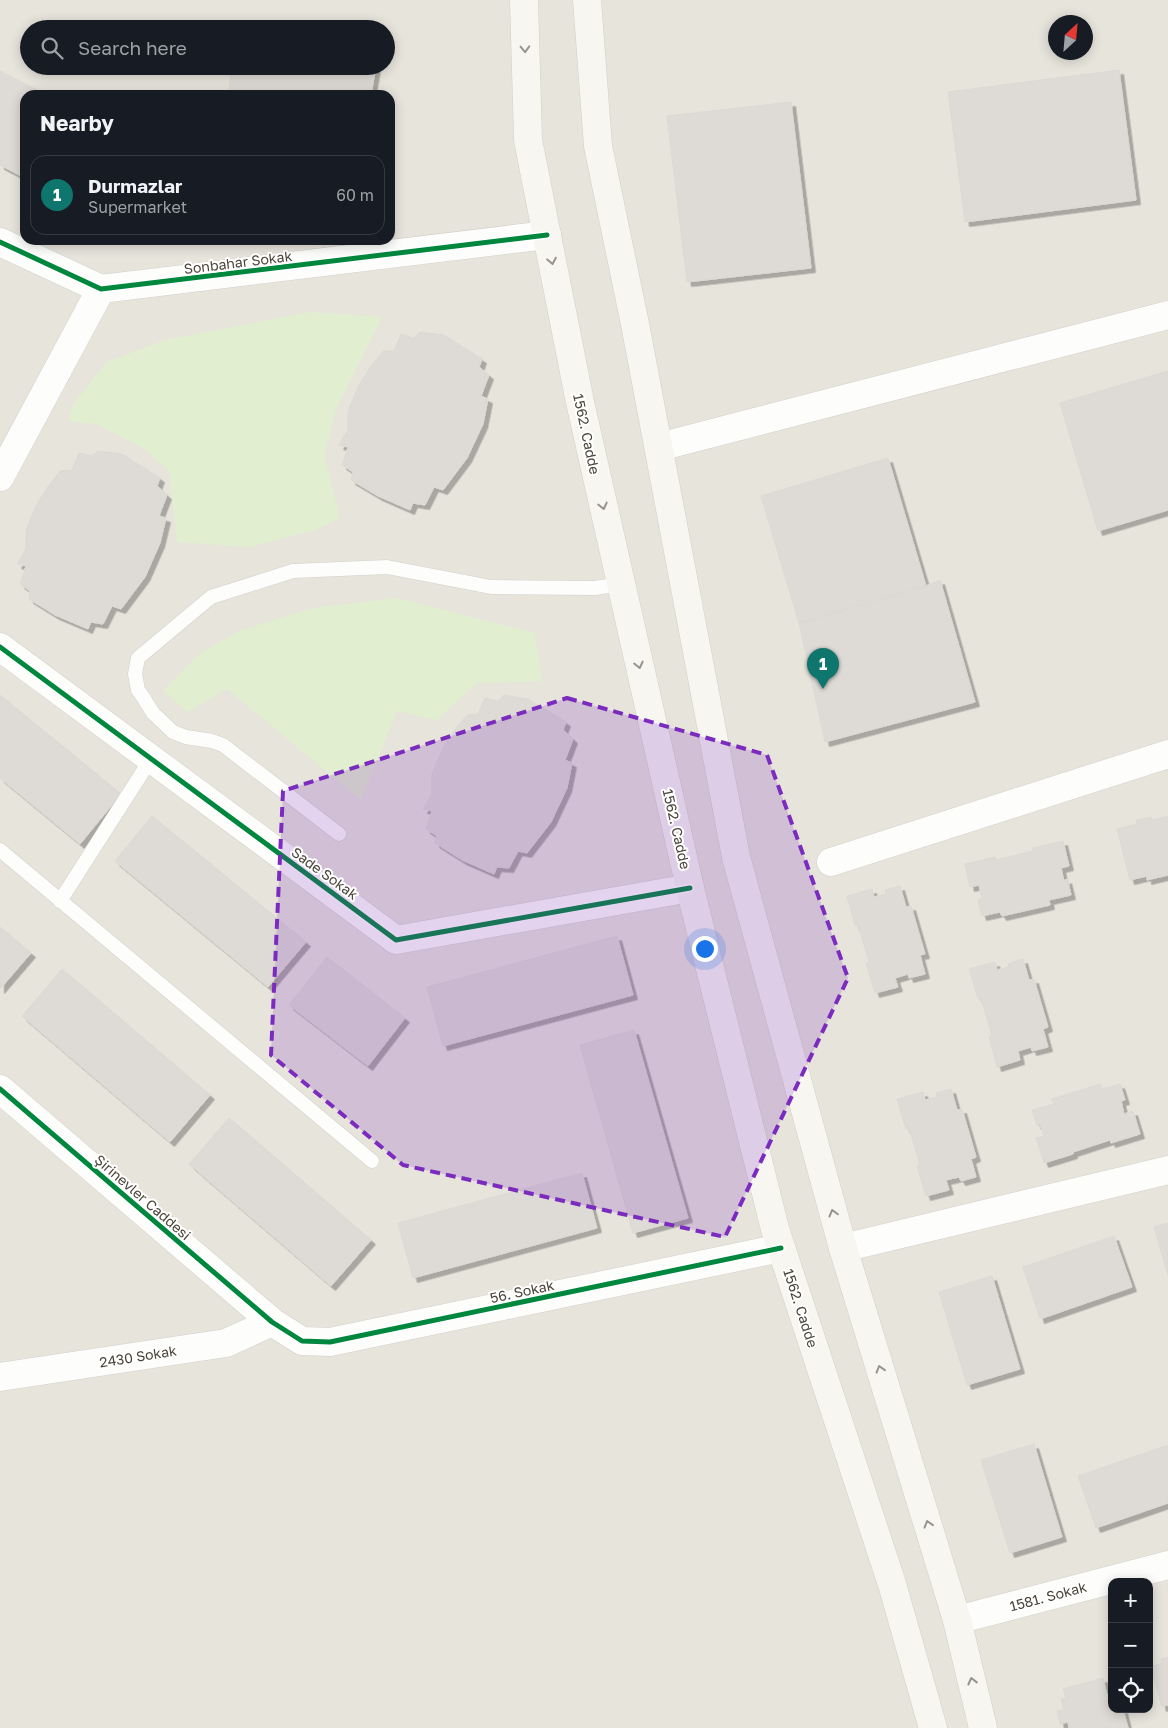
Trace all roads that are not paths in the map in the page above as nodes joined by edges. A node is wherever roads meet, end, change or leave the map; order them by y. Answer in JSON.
{"nodes":[{"id":1,"x":524,"y":0,"type":"edge"},
{"id":2,"x":587,"y":0,"type":"edge"},
{"id":3,"x":547,"y":235,"type":"junction"},
{"id":4,"x":0,"y":242,"type":"edge"},
{"id":5,"x":101,"y":290,"type":"junction"},
{"id":6,"x":1168,"y":315,"type":"edge"},
{"id":7,"x":659,"y":447,"type":"junction"},
{"id":8,"x":0,"y":477,"type":"edge"},
{"id":9,"x":621,"y":584,"type":"junction"},
{"id":10,"x":0,"y":647,"type":"edge"},
{"id":11,"x":1168,"y":754,"type":"edge"},
{"id":12,"x":151,"y":759,"type":"junction"},
{"id":13,"x":339,"y":834,"type":"dead end"},
{"id":14,"x":0,"y":850,"type":"edge"},
{"id":15,"x":831,"y":862,"type":"dead end"},
{"id":16,"x":690,"y":888,"type":"junction"},
{"id":17,"x":60,"y":901,"type":"junction"},
{"id":18,"x":0,"y":1089,"type":"edge"},
{"id":19,"x":372,"y":1161,"type":"dead end"},
{"id":20,"x":1168,"y":1170,"type":"edge"},
{"id":21,"x":781,"y":1248,"type":"junction"},
{"id":22,"x":843,"y":1248,"type":"junction"},
{"id":23,"x":272,"y":1322,"type":"junction"},
{"id":24,"x":0,"y":1377,"type":"edge"},
{"id":25,"x":1168,"y":1565,"type":"edge"},
{"id":26,"x":957,"y":1620,"type":"junction"},
{"id":27,"x":933,"y":1728,"type":"edge"},
{"id":28,"x":983,"y":1728,"type":"edge"}],
"edges":[{"from":1,"to":3,"type":"main road","name":"1562. Cadde","one_way":true},
{"from":2,"to":7,"type":"main road"},
{"from":3,"to":5,"type":"street","name":"Sonbahar Sokak"},
{"from":3,"to":9,"type":"main road","name":"1562. Cadde","one_way":true},
{"from":4,"to":5,"type":"street"},
{"from":5,"to":8,"type":"street"},
{"from":6,"to":7,"type":"street"},
{"from":22,"to":7,"type":"main road","one_way":true},
{"from":9,"to":13,"type":"lane"},
{"from":9,"to":16,"type":"main road","name":"1562. Cadde","one_way":true},
{"from":10,"to":12,"type":"street","name":"Sade Sokak"},
{"from":11,"to":15,"type":"street"},
{"from":12,"to":16,"type":"street","name":"Sade Sokak"},
{"from":12,"to":17,"type":"lane"},
{"from":14,"to":17,"type":"lane"},
{"from":16,"to":21,"type":"main road","name":"1562. Cadde"},
{"from":17,"to":19,"type":"lane"},
{"from":18,"to":23,"type":"street","name":"Şirinevler Caddesi"},
{"from":20,"to":22,"type":"street"},
{"from":21,"to":23,"type":"street","name":"56. Sokak"},
{"from":21,"to":27,"type":"main road","name":"1562. Cadde"},
{"from":26,"to":22,"type":"main road","one_way":true},
{"from":23,"to":24,"type":"street","name":"2430 Sokak"},
{"from":25,"to":26,"type":"street","name":"1581. Sokak"},
{"from":28,"to":26,"type":"main road","one_way":true}]}
